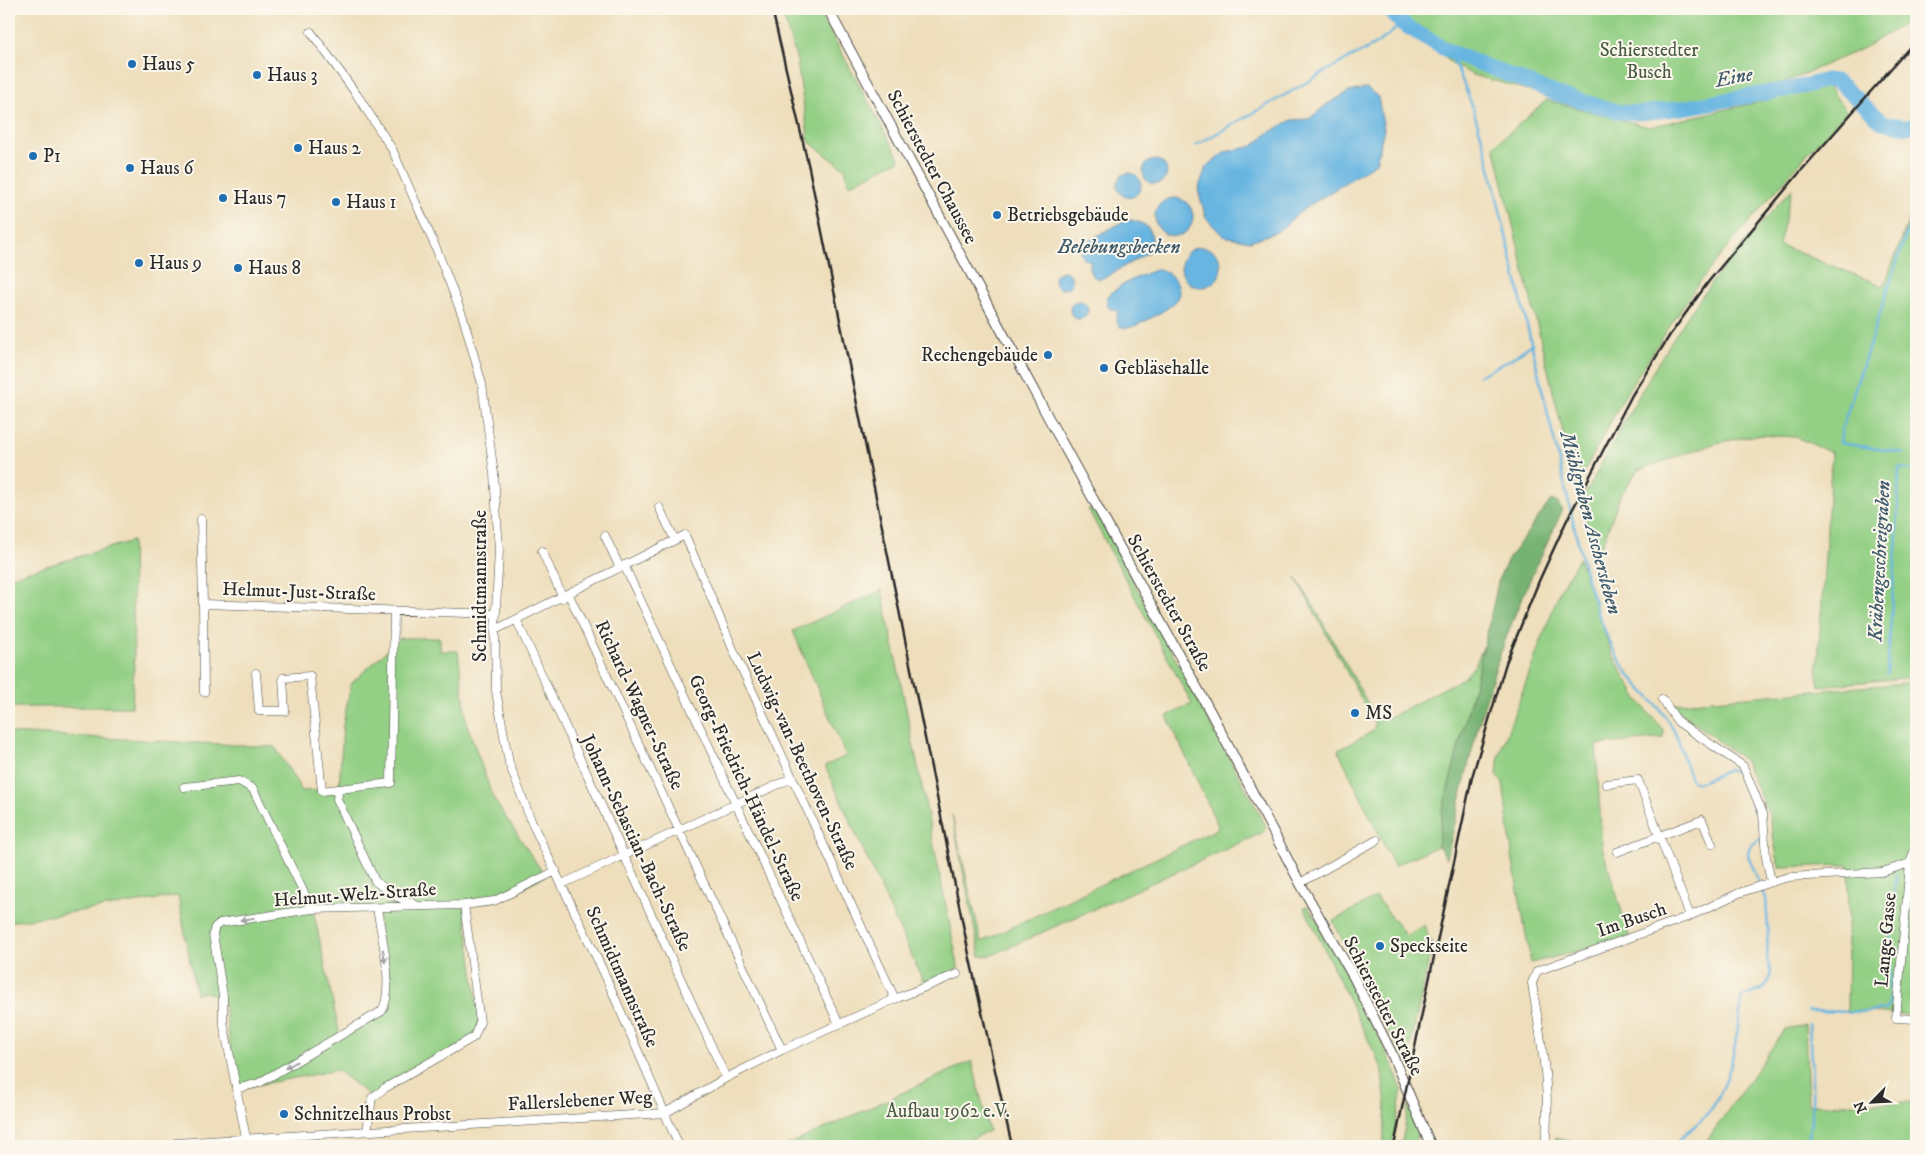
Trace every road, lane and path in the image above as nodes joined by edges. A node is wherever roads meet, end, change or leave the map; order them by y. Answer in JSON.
{"nodes":[{"id":1,"x":828,"y":9,"type":"edge"},
{"id":2,"x":311,"y":32,"type":"dead end"},
{"id":3,"x":1007,"y":341,"type":"joint"},
{"id":4,"x":659,"y":507,"type":"dead end"},
{"id":5,"x":201,"y":519,"type":"dead end"},
{"id":6,"x":605,"y":536,"type":"dead end"},
{"id":7,"x":675,"y":540,"type":"junction"},
{"id":8,"x":542,"y":551,"type":"dead end"},
{"id":9,"x":622,"y":566,"type":"junction"},
{"id":10,"x":566,"y":596,"type":"junction"},
{"id":11,"x":203,"y":604,"type":"junction"},
{"id":12,"x":394,"y":611,"type":"junction"},
{"id":13,"x":496,"y":614,"type":"junction"},
{"id":14,"x":517,"y":621,"type":"junction"},
{"id":15,"x":495,"y":630,"type":"junction"},
{"id":16,"x":256,"y":673,"type":"dead end"},
{"id":17,"x":204,"y":692,"type":"dead end"},
{"id":18,"x":1662,"y":699,"type":"dead end"},
{"id":19,"x":792,"y":778,"type":"junction"},
{"id":20,"x":1606,"y":784,"type":"dead end"},
{"id":21,"x":184,"y":788,"type":"dead end"},
{"id":22,"x":339,"y":790,"type":"junction"},
{"id":23,"x":735,"y":804,"type":"junction"},
{"id":24,"x":680,"y":829,"type":"junction"},
{"id":25,"x":1660,"y":836,"type":"junction"},
{"id":26,"x":1377,"y":840,"type":"dead end"},
{"id":27,"x":1712,"y":844,"type":"dead end"},
{"id":28,"x":1916,"y":846,"type":"edge"},
{"id":29,"x":1617,"y":852,"type":"dead end"},
{"id":30,"x":624,"y":856,"type":"junction"},
{"id":31,"x":1910,"y":863,"type":"junction"},
{"id":32,"x":556,"y":871,"type":"junction"},
{"id":33,"x":1300,"y":883,"type":"junction"},
{"id":34,"x":562,"y":884,"type":"junction"},
{"id":35,"x":1765,"y":884,"type":"junction"},
{"id":36,"x":464,"y":904,"type":"junction"},
{"id":37,"x":418,"y":906,"type":"junction"},
{"id":38,"x":377,"y":908,"type":"junction"},
{"id":39,"x":312,"y":909,"type":"junction"},
{"id":40,"x":1690,"y":916,"type":"junction"},
{"id":41,"x":957,"y":974,"type":"dead end"},
{"id":42,"x":895,"y":999,"type":"junction"},
{"id":43,"x":1916,"y":1019,"type":"edge"},
{"id":44,"x":839,"y":1024,"type":"junction"},
{"id":45,"x":782,"y":1050,"type":"junction"},
{"id":46,"x":726,"y":1078,"type":"junction"},
{"id":47,"x":236,"y":1089,"type":"junction"},
{"id":48,"x":665,"y":1112,"type":"junction"},
{"id":49,"x":367,"y":1130,"type":"junction"},
{"id":50,"x":246,"y":1138,"type":"junction"},
{"id":51,"x":174,"y":1143,"type":"dead end"},
{"id":52,"x":679,"y":1146,"type":"edge"},
{"id":53,"x":1431,"y":1146,"type":"edge"},
{"id":54,"x":1545,"y":1146,"type":"edge"}],
"edges":[{"from":1,"to":3,"type":"street","name":"Schierstedter Chaussee"},
{"from":2,"to":13,"type":"street","name":"Schmidtmannstraße"},
{"from":3,"to":33,"type":"street","name":"Schierstedter Straße"},
{"from":4,"to":7,"type":"street"},
{"from":5,"to":11,"type":"street","name":"Helmut-Just-Straße"},
{"from":6,"to":9,"type":"street","name":"Georg-Friedrich-Händel-Straße"},
{"from":7,"to":9,"type":"street"},
{"from":7,"to":19,"type":"street","name":"Ludwig-van-Beethoven-Straße"},
{"from":8,"to":10,"type":"street","name":"Richard-Wagner-Straße"},
{"from":9,"to":10,"type":"street"},
{"from":9,"to":23,"type":"street","name":"Georg-Friedrich-Händel-Straße"},
{"from":10,"to":14,"type":"street"},
{"from":10,"to":24,"type":"street","name":"Richard-Wagner-Straße"},
{"from":11,"to":12,"type":"street","name":"Helmut-Just-Straße"},
{"from":11,"to":17,"type":"street","name":"Helmut-Just-Straße"},
{"from":12,"to":13,"type":"street","name":"Helmut-Just-Straße"},
{"from":12,"to":22,"type":"street","name":"Helmut-Just-Straße"},
{"from":13,"to":15,"type":"street","name":"Schmidtmannstraße"},
{"from":14,"to":15,"type":"street"},
{"from":14,"to":30,"type":"street","name":"Johann-Sebastian-Bach-Straße"},
{"from":15,"to":32,"type":"street","name":"Schmidtmannstraße"},
{"from":16,"to":22,"type":"street"},
{"from":18,"to":35,"type":"street"},
{"from":19,"to":23,"type":"street"},
{"from":19,"to":42,"type":"street","name":"Ludwig-van-Beethoven-Straße"},
{"from":20,"to":25,"type":"street"},
{"from":21,"to":39,"type":"street"},
{"from":22,"to":37,"type":"street"},
{"from":23,"to":24,"type":"street"},
{"from":23,"to":44,"type":"street","name":"Georg-Friedrich-Händel-Straße"},
{"from":24,"to":30,"type":"street"},
{"from":24,"to":45,"type":"street","name":"Richard-Wagner-Straße"},
{"from":25,"to":27,"type":"street"},
{"from":25,"to":29,"type":"street"},
{"from":25,"to":40,"type":"street"},
{"from":26,"to":33,"type":"street"},
{"from":28,"to":31,"type":"street","name":"Lange Gasse"},
{"from":30,"to":34,"type":"street"},
{"from":30,"to":46,"type":"street","name":"Johann-Sebastian-Bach-Straße"},
{"from":31,"to":35,"type":"street","name":"Im Busch"},
{"from":31,"to":43,"type":"street","name":"Lange Gasse"},
{"from":32,"to":34,"type":"street","name":"Schmidtmannstraße"},
{"from":32,"to":36,"type":"street","name":"Helmut-Welz-Straße"},
{"from":33,"to":53,"type":"street","name":"Schierstedter Straße"},
{"from":34,"to":48,"type":"street","name":"Schmidtmannstraße"},
{"from":35,"to":40,"type":"street","name":"Im Busch"},
{"from":36,"to":37,"type":"street","name":"Helmut-Welz-Straße"},
{"from":36,"to":49,"type":"street"},
{"from":37,"to":38,"type":"street","name":"Helmut-Welz-Straße"},
{"from":38,"to":39,"type":"street","name":"Helmut-Welz-Straße"},
{"from":38,"to":47,"type":"street","one_way":true},
{"from":39,"to":47,"type":"street","name":"Helmut-Welz-Straße","one_way":true},
{"from":40,"to":54,"type":"street","name":"Im Busch"},
{"from":41,"to":42,"type":"street","name":"Fallerslebener Weg"},
{"from":42,"to":44,"type":"street","name":"Fallerslebener Weg"},
{"from":44,"to":45,"type":"street","name":"Fallerslebener Weg"},
{"from":45,"to":46,"type":"street","name":"Fallerslebener Weg"},
{"from":46,"to":48,"type":"street","name":"Fallerslebener Weg"},
{"from":47,"to":50,"type":"street","name":"Helmut-Welz-Straße"},
{"from":48,"to":49,"type":"street","name":"Fallerslebener Weg"},
{"from":48,"to":52,"type":"street","name":"Schmidtmannstraße"},
{"from":49,"to":50,"type":"street","name":"Fallerslebener Weg"},
{"from":50,"to":51,"type":"street","name":"Fallerslebener Weg"}]}
